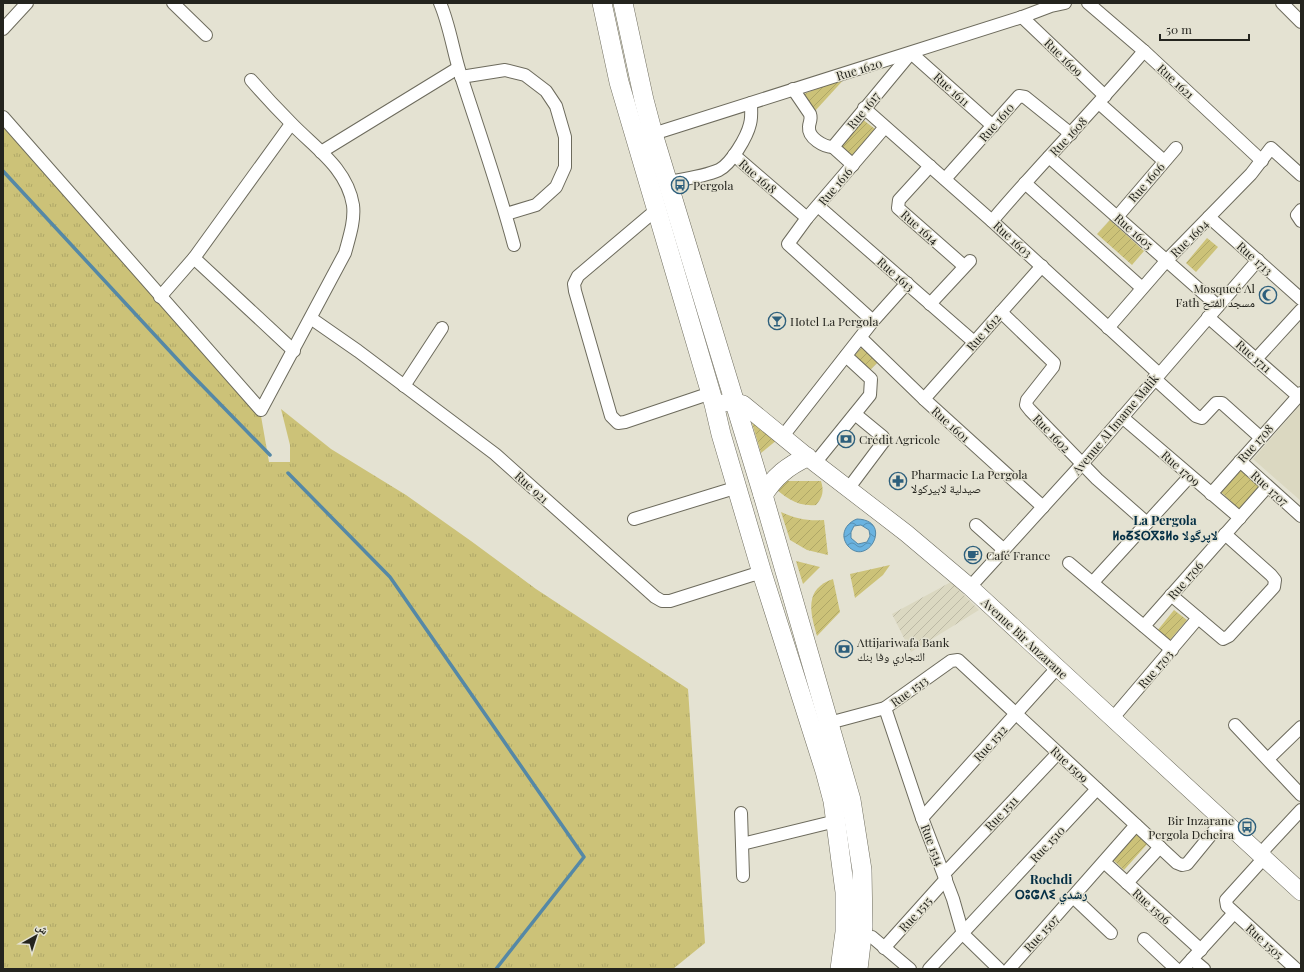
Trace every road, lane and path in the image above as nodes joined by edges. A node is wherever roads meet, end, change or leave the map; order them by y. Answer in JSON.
{"nodes":[{"id":1,"x":27,"y":3,"type":"edge"},
{"id":2,"x":173,"y":3,"type":"edge"},
{"id":3,"x":440,"y":3,"type":"edge"},
{"id":4,"x":602,"y":3,"type":"edge"},
{"id":5,"x":623,"y":3,"type":"edge"},
{"id":6,"x":1065,"y":3,"type":"edge"},
{"id":7,"x":1088,"y":3,"type":"edge"},
{"id":8,"x":1282,"y":3,"type":"edge"},
{"id":9,"x":1050,"y":5,"type":"edge"},
{"id":10,"x":1022,"y":17,"type":"junction"},
{"id":11,"x":1301,"y":22,"type":"edge"},
{"id":12,"x":3,"y":29,"type":"edge"},
{"id":13,"x":206,"y":35,"type":"dead end"},
{"id":14,"x":1144,"y":51,"type":"junction"},
{"id":15,"x":911,"y":53,"type":"junction"},
{"id":16,"x":460,"y":72,"type":"junction"},
{"id":17,"x":639,"y":79,"type":"junction"},
{"id":18,"x":250,"y":80,"type":"dead end"},
{"id":19,"x":619,"y":82,"type":"junction"},
{"id":20,"x":794,"y":89,"type":"junction"},
{"id":21,"x":1102,"y":100,"type":"junction"},
{"id":22,"x":751,"y":103,"type":"junction"},
{"id":23,"x":864,"y":108,"type":"junction"},
{"id":24,"x":3,"y":117,"type":"edge"},
{"id":25,"x":291,"y":124,"type":"junction"},
{"id":26,"x":993,"y":126,"type":"junction"},
{"id":27,"x":885,"y":127,"type":"junction"},
{"id":28,"x":653,"y":134,"type":"junction"},
{"id":29,"x":1071,"y":134,"type":"junction"},
{"id":30,"x":833,"y":147,"type":"junction"},
{"id":31,"x":1176,"y":148,"type":"dead end"},
{"id":32,"x":321,"y":152,"type":"junction"},
{"id":33,"x":734,"y":155,"type":"junction"},
{"id":34,"x":1049,"y":157,"type":"junction"},
{"id":35,"x":1262,"y":160,"type":"junction"},
{"id":36,"x":1164,"y":161,"type":"junction"},
{"id":37,"x":852,"y":165,"type":"junction"},
{"id":38,"x":930,"y":166,"type":"junction"},
{"id":39,"x":1301,"y":175,"type":"edge"},
{"id":40,"x":945,"y":179,"type":"junction"},
{"id":41,"x":667,"y":182,"type":"junction"},
{"id":42,"x":1025,"y":183,"type":"junction"},
{"id":43,"x":818,"y":206,"type":"junction"},
{"id":44,"x":656,"y":210,"type":"junction"},
{"id":45,"x":1301,"y":210,"type":"edge"},
{"id":46,"x":506,"y":214,"type":"junction"},
{"id":47,"x":1117,"y":217,"type":"junction"},
{"id":48,"x":1209,"y":217,"type":"junction"},
{"id":49,"x":807,"y":218,"type":"junction"},
{"id":50,"x":992,"y":221,"type":"junction"},
{"id":51,"x":1301,"y":221,"type":"edge"},
{"id":52,"x":514,"y":245,"type":"dead end"},
{"id":53,"x":194,"y":258,"type":"junction"},
{"id":54,"x":1167,"y":260,"type":"junction"},
{"id":55,"x":1258,"y":260,"type":"junction"},
{"id":56,"x":1042,"y":266,"type":"junction"},
{"id":57,"x":907,"y":283,"type":"junction"},
{"id":58,"x":1142,"y":288,"type":"junction"},
{"id":59,"x":160,"y":297,"type":"junction"},
{"id":60,"x":1301,"y":299,"type":"edge"},
{"id":61,"x":930,"y":304,"type":"junction"},
{"id":62,"x":1218,"y":306,"type":"junction"},
{"id":63,"x":1301,"y":310,"type":"edge"},
{"id":64,"x":1001,"y":312,"type":"junction"},
{"id":65,"x":1208,"y":317,"type":"junction"},
{"id":66,"x":312,"y":318,"type":"junction"},
{"id":67,"x":873,"y":321,"type":"junction"},
{"id":68,"x":442,"y":328,"type":"dead end"},
{"id":69,"x":1108,"y":328,"type":"junction"},
{"id":70,"x":861,"y":338,"type":"junction"},
{"id":71,"x":974,"y":342,"type":"junction"},
{"id":72,"x":294,"y":352,"type":"junction"},
{"id":73,"x":846,"y":356,"type":"junction"},
{"id":74,"x":1256,"y":359,"type":"junction"},
{"id":75,"x":886,"y":363,"type":"junction"},
{"id":76,"x":1156,"y":376,"type":"junction"},
{"id":77,"x":871,"y":379,"type":"junction"},
{"id":78,"x":404,"y":386,"type":"junction"},
{"id":79,"x":1300,"y":395,"type":"edge"},
{"id":80,"x":712,"y":399,"type":"junction"},
{"id":81,"x":924,"y":399,"type":"junction"},
{"id":82,"x":735,"y":402,"type":"junction"},
{"id":83,"x":855,"y":414,"type":"junction"},
{"id":84,"x":1122,"y":417,"type":"junction"},
{"id":85,"x":783,"y":436,"type":"junction"},
{"id":86,"x":1260,"y":437,"type":"junction"},
{"id":87,"x":811,"y":460,"type":"junction"},
{"id":88,"x":1240,"y":461,"type":"junction"},
{"id":89,"x":1082,"y":464,"type":"junction"},
{"id":90,"x":1190,"y":476,"type":"junction"},
{"id":91,"x":738,"y":487,"type":"junction"},
{"id":92,"x":1267,"y":487,"type":"junction"},
{"id":93,"x":848,"y":488,"type":"junction"},
{"id":94,"x":1211,"y":494,"type":"junction"},
{"id":95,"x":764,"y":495,"type":"junction"},
{"id":96,"x":1043,"y":507,"type":"junction"},
{"id":97,"x":1301,"y":516,"type":"edge"},
{"id":98,"x":1240,"y":518,"type":"junction"},
{"id":99,"x":634,"y":519,"type":"dead end"},
{"id":100,"x":1147,"y":523,"type":"junction"},
{"id":101,"x":976,"y":525,"type":"dead end"},
{"id":102,"x":1225,"y":534,"type":"junction"},
{"id":103,"x":1003,"y":549,"type":"junction"},
{"id":104,"x":1069,"y":563,"type":"dead end"},
{"id":105,"x":762,"y":573,"type":"junction"},
{"id":106,"x":1093,"y":582,"type":"junction"},
{"id":107,"x":970,"y":587,"type":"junction"},
{"id":108,"x":1171,"y":595,"type":"junction"},
{"id":109,"x":1198,"y":618,"type":"junction"},
{"id":110,"x":1144,"y":626,"type":"junction"},
{"id":111,"x":1172,"y":650,"type":"junction"},
{"id":112,"x":962,"y":664,"type":"joint"},
{"id":113,"x":1057,"y":668,"type":"junction"},
{"id":114,"x":885,"y":708,"type":"junction"},
{"id":115,"x":1016,"y":714,"type":"junction"},
{"id":116,"x":1112,"y":719,"type":"junction"},
{"id":117,"x":829,"y":723,"type":"junction"},
{"id":118,"x":1235,"y":725,"type":"dead end"},
{"id":119,"x":1301,"y":727,"type":"edge"},
{"id":120,"x":1058,"y":753,"type":"junction"},
{"id":121,"x":1268,"y":759,"type":"junction"},
{"id":122,"x":1098,"y":789,"type":"junction"},
{"id":123,"x":1301,"y":795,"type":"edge"},
{"id":124,"x":1301,"y":810,"type":"edge"},
{"id":125,"x":741,"y":814,"type":"dead end"},
{"id":126,"x":922,"y":818,"type":"junction"},
{"id":127,"x":1222,"y":820,"type":"junction"},
{"id":128,"x":836,"y":821,"type":"junction"},
{"id":129,"x":1136,"y":825,"type":"junction"},
{"id":130,"x":742,"y":844,"type":"junction"},
{"id":131,"x":1160,"y":847,"type":"junction"},
{"id":132,"x":1262,"y":856,"type":"junction"},
{"id":133,"x":1104,"y":862,"type":"junction"},
{"id":134,"x":743,"y":876,"type":"dead end"},
{"id":135,"x":945,"y":876,"type":"junction"},
{"id":136,"x":1127,"y":883,"type":"junction"},
{"id":137,"x":1301,"y":892,"type":"edge"},
{"id":138,"x":1073,"y":897,"type":"junction"},
{"id":139,"x":1234,"y":913,"type":"junction"},
{"id":140,"x":1111,"y":933,"type":"dead end"},
{"id":141,"x":963,"y":934,"type":"junction"},
{"id":142,"x":872,"y":937,"type":"dead end"},
{"id":143,"x":1144,"y":939,"type":"dead end"},
{"id":144,"x":884,"y":948,"type":"junction"},
{"id":145,"x":1201,"y":950,"type":"junction"},
{"id":146,"x":1192,"y":959,"type":"junction"},
{"id":147,"x":840,"y":969,"type":"edge"},
{"id":148,"x":858,"y":969,"type":"edge"},
{"id":149,"x":910,"y":969,"type":"edge"},
{"id":150,"x":929,"y":969,"type":"edge"},
{"id":151,"x":999,"y":969,"type":"edge"},
{"id":152,"x":1009,"y":969,"type":"edge"},
{"id":153,"x":1176,"y":969,"type":"edge"},
{"id":154,"x":1183,"y":969,"type":"edge"},
{"id":155,"x":1204,"y":969,"type":"edge"},
{"id":156,"x":1296,"y":969,"type":"edge"}],
"edges":[{"from":1,"to":12,"type":"street"},
{"from":2,"to":13,"type":"street"},
{"from":3,"to":16,"type":"street"},
{"from":4,"to":19,"type":"main road"},
{"from":5,"to":17,"type":"main road"},
{"from":6,"to":9,"type":"street","name":"Rue 1620"},
{"from":7,"to":14,"type":"street","name":"Rue 1621"},
{"from":8,"to":11,"type":"street"},
{"from":9,"to":10,"type":"street","name":"Rue 1620"},
{"from":10,"to":15,"type":"street","name":"Rue 1620"},
{"from":10,"to":21,"type":"street","name":"Rue 1609"},
{"from":14,"to":21,"type":"street","name":"Rue 1608"},
{"from":14,"to":35,"type":"street","name":"Rue 1621"},
{"from":15,"to":20,"type":"street","name":"Rue 1620"},
{"from":15,"to":23,"type":"street","name":"Rue 1617"},
{"from":15,"to":26,"type":"street","name":"Rue 1611"},
{"from":16,"to":32,"type":"street"},
{"from":16,"to":46,"type":"street"},
{"from":16,"to":46,"type":"street"},
{"from":17,"to":19,"type":"main road"},
{"from":17,"to":28,"type":"main road"},
{"from":18,"to":25,"type":"street"},
{"from":19,"to":44,"type":"main road"},
{"from":20,"to":22,"type":"street","name":"Rue 1620"},
{"from":20,"to":30,"type":"street"},
{"from":21,"to":29,"type":"street","name":"Rue 1608"},
{"from":21,"to":36,"type":"street","name":"Rue 1609"},
{"from":22,"to":28,"type":"street","name":"Rue 1620"},
{"from":22,"to":33,"type":"street","name":"Rue 1618"},
{"from":23,"to":27,"type":"street","name":"Rue 1603"},
{"from":23,"to":30,"type":"street","name":"Rue 1617"},
{"from":24,"to":59,"type":"street"},
{"from":25,"to":32,"type":"street"},
{"from":25,"to":53,"type":"street"},
{"from":26,"to":29,"type":"street","name":"Rue 1610"},
{"from":26,"to":40,"type":"street","name":"Rue 1610"},
{"from":27,"to":37,"type":"street","name":"Rue 1616"},
{"from":27,"to":38,"type":"street","name":"Rue 1603"},
{"from":28,"to":41,"type":"main road"},
{"from":29,"to":34,"type":"street","name":"Rue 1608"},
{"from":30,"to":37,"type":"street"},
{"from":31,"to":36,"type":"street","name":"Rue 1606"},
{"from":32,"to":66,"type":"street"},
{"from":33,"to":41,"type":"street"},
{"from":33,"to":49,"type":"street","name":"Rue 1618"},
{"from":34,"to":42,"type":"street","name":"Rue 1608"},
{"from":34,"to":47,"type":"street","name":"Rue 1605"},
{"from":35,"to":39,"type":"street","name":"Rue 1604"},
{"from":35,"to":48,"type":"street","name":"Rue 1604"},
{"from":36,"to":47,"type":"street","name":"Rue 1606"},
{"from":37,"to":43,"type":"street","name":"Rue 1616"},
{"from":38,"to":40,"type":"street","name":"Rue 1603"},
{"from":38,"to":61,"type":"street","name":"Rue 1614"},
{"from":40,"to":50,"type":"street","name":"Rue 1603"},
{"from":41,"to":82,"type":"main road"},
{"from":42,"to":50,"type":"street","name":"Rue 1608"},
{"from":42,"to":58,"type":"street"},
{"from":43,"to":49,"type":"street","name":"Rue 1616"},
{"from":43,"to":57,"type":"street","name":"Rue 1613"},
{"from":44,"to":80,"type":"main road"},
{"from":44,"to":80,"type":"street"},
{"from":45,"to":51,"type":"street"},
{"from":46,"to":52,"type":"street"},
{"from":47,"to":54,"type":"street","name":"Rue 1605"},
{"from":48,"to":54,"type":"street","name":"Rue 1604"},
{"from":48,"to":55,"type":"street","name":"Rue 1713"},
{"from":49,"to":67,"type":"street","name":"Rue 1616"},
{"from":50,"to":56,"type":"street","name":"Rue 1603"},
{"from":53,"to":59,"type":"street"},
{"from":53,"to":72,"type":"street"},
{"from":54,"to":58,"type":"street","name":"Rue 1604"},
{"from":54,"to":62,"type":"street","name":"Rue 1605"},
{"from":55,"to":60,"type":"street","name":"Rue 1713"},
{"from":55,"to":62,"type":"street","name":"Avenue Al Imame Malik"},
{"from":56,"to":64,"type":"street","name":"Rue 1612"},
{"from":56,"to":69,"type":"street","name":"Rue 1603"},
{"from":57,"to":61,"type":"street","name":"Rue 1613"},
{"from":57,"to":67,"type":"street"},
{"from":58,"to":69,"type":"street","name":"Rue 1604"},
{"from":59,"to":72,"type":"street"},
{"from":61,"to":71,"type":"street","name":"Rue 1613"},
{"from":62,"to":65,"type":"street","name":"Avenue Al Imame Malik"},
{"from":63,"to":74,"type":"street"},
{"from":64,"to":71,"type":"street","name":"Rue 1612"},
{"from":64,"to":89,"type":"street","name":"Rue 1602"},
{"from":65,"to":74,"type":"street","name":"Rue 1711"},
{"from":65,"to":76,"type":"street","name":"Avenue Al Imame Malik"},
{"from":66,"to":72,"type":"street"},
{"from":66,"to":78,"type":"street","name":"Rue 921"},
{"from":67,"to":70,"type":"street"},
{"from":68,"to":78,"type":"street"},
{"from":69,"to":76,"type":"street","name":"Rue 1603"},
{"from":70,"to":73,"type":"street"},
{"from":70,"to":75,"type":"street","name":"Rue 1601"},
{"from":71,"to":81,"type":"street","name":"Rue 1612"},
{"from":73,"to":77,"type":"street"},
{"from":73,"to":85,"type":"street"},
{"from":74,"to":79,"type":"street","name":"Rue 1711"},
{"from":75,"to":77,"type":"street"},
{"from":75,"to":81,"type":"street","name":"Rue 1601"},
{"from":76,"to":84,"type":"street","name":"Avenue Al Imame Malik"},
{"from":76,"to":86,"type":"street","name":"Rue 1603"},
{"from":77,"to":83,"type":"street"},
{"from":78,"to":105,"type":"street","name":"Rue 921"},
{"from":79,"to":86,"type":"street","name":"Rue 1708"},
{"from":80,"to":82,"type":"street"},
{"from":80,"to":91,"type":"main road"},
{"from":81,"to":96,"type":"street","name":"Rue 1601"},
{"from":82,"to":85,"type":"street","name":"Avenue Bir Anzarane"},
{"from":82,"to":95,"type":"main road"},
{"from":83,"to":87,"type":"street"},
{"from":83,"to":93,"type":"street"},
{"from":84,"to":89,"type":"street","name":"Avenue Al Imame Malik"},
{"from":84,"to":90,"type":"street","name":"Rue 1709"},
{"from":85,"to":87,"type":"street","name":"Avenue Bir Anzarane"},
{"from":86,"to":88,"type":"street","name":"Rue 1708"},
{"from":87,"to":93,"type":"street","name":"Avenue Bir Anzarane"},
{"from":87,"to":95,"type":"main road"},
{"from":88,"to":92,"type":"street","name":"Rue 1707"},
{"from":88,"to":94,"type":"street","name":"Rue 1708"},
{"from":89,"to":96,"type":"street","name":"Avenue Al Imame Malik"},
{"from":89,"to":100,"type":"street"},
{"from":90,"to":94,"type":"street","name":"Rue 1709"},
{"from":90,"to":100,"type":"street"},
{"from":91,"to":99,"type":"street"},
{"from":91,"to":105,"type":"main road"},
{"from":92,"to":97,"type":"street","name":"Rue 1707"},
{"from":92,"to":98,"type":"street","name":"Rue 1706"},
{"from":93,"to":107,"type":"street","name":"Avenue Bir Anzarane"},
{"from":94,"to":98,"type":"street","name":"Rue 1709"},
{"from":95,"to":117,"type":"main road"},
{"from":96,"to":103,"type":"street","name":"Avenue Al Imame Malik"},
{"from":98,"to":102,"type":"street","name":"Rue 1706"},
{"from":100,"to":106,"type":"street"},
{"from":101,"to":103,"type":"street"},
{"from":102,"to":108,"type":"street","name":"Rue 1706"},
{"from":102,"to":109,"type":"street"},
{"from":103,"to":107,"type":"street","name":"Avenue Al Imame Malik"},
{"from":104,"to":106,"type":"street"},
{"from":105,"to":128,"type":"main road"},
{"from":106,"to":110,"type":"street"},
{"from":107,"to":113,"type":"street","name":"Avenue Bir Anzarane"},
{"from":108,"to":109,"type":"street"},
{"from":108,"to":110,"type":"street","name":"Rue 1706"},
{"from":109,"to":111,"type":"street","name":"Rue 1703"},
{"from":110,"to":111,"type":"street"},
{"from":111,"to":116,"type":"street","name":"Rue 1703"},
{"from":112,"to":114,"type":"street","name":"Rue 1513"},
{"from":112,"to":115,"type":"street","name":"Rue 1509"},
{"from":113,"to":115,"type":"street","name":"Rue 1512"},
{"from":113,"to":116,"type":"street","name":"Avenue Bir Anzarane"},
{"from":114,"to":117,"type":"street","name":"Rue 1513"},
{"from":114,"to":126,"type":"street","name":"Rue 1514"},
{"from":115,"to":120,"type":"street","name":"Rue 1509"},
{"from":115,"to":126,"type":"street","name":"Rue 1512"},
{"from":116,"to":127,"type":"street","name":"Avenue Bir Anzarane"},
{"from":117,"to":148,"type":"main road"},
{"from":118,"to":121,"type":"street"},
{"from":119,"to":121,"type":"street"},
{"from":120,"to":122,"type":"street","name":"Rue 1509"},
{"from":120,"to":135,"type":"street","name":"Rue 1511"},
{"from":121,"to":123,"type":"street"},
{"from":122,"to":129,"type":"street","name":"Rue 1509"},
{"from":122,"to":141,"type":"street","name":"Rue 1510"},
{"from":124,"to":132,"type":"street"},
{"from":125,"to":130,"type":"street"},
{"from":126,"to":135,"type":"street","name":"Rue 1514"},
{"from":127,"to":131,"type":"street","name":"Rue 1509"},
{"from":127,"to":132,"type":"street","name":"Avenue Bir Anzarane"},
{"from":128,"to":130,"type":"street"},
{"from":128,"to":147,"type":"main road"},
{"from":129,"to":131,"type":"street","name":"Rue 1509"},
{"from":129,"to":133,"type":"street","name":"Rue 1507"},
{"from":130,"to":134,"type":"street"},
{"from":131,"to":136,"type":"street"},
{"from":132,"to":137,"type":"street","name":"Avenue Bir Anzarane"},
{"from":132,"to":139,"type":"street","name":"Rue 1505"},
{"from":133,"to":136,"type":"street","name":"Rue 1506"},
{"from":133,"to":138,"type":"street","name":"Rue 1507"},
{"from":135,"to":141,"type":"street","name":"Rue 1514"},
{"from":135,"to":144,"type":"street","name":"Rue 1515"},
{"from":136,"to":145,"type":"street","name":"Rue 1506"},
{"from":138,"to":140,"type":"street"},
{"from":138,"to":152,"type":"street","name":"Rue 1507"},
{"from":139,"to":145,"type":"street"},
{"from":139,"to":156,"type":"street","name":"Rue 1505"},
{"from":141,"to":150,"type":"street","name":"Rue 1510"},
{"from":141,"to":151,"type":"street","name":"Rue 1514"},
{"from":142,"to":144,"type":"street"},
{"from":143,"to":153,"type":"street"},
{"from":144,"to":149,"type":"street"},
{"from":145,"to":146,"type":"street"},
{"from":146,"to":154,"type":"street"},
{"from":146,"to":155,"type":"street"}]}
